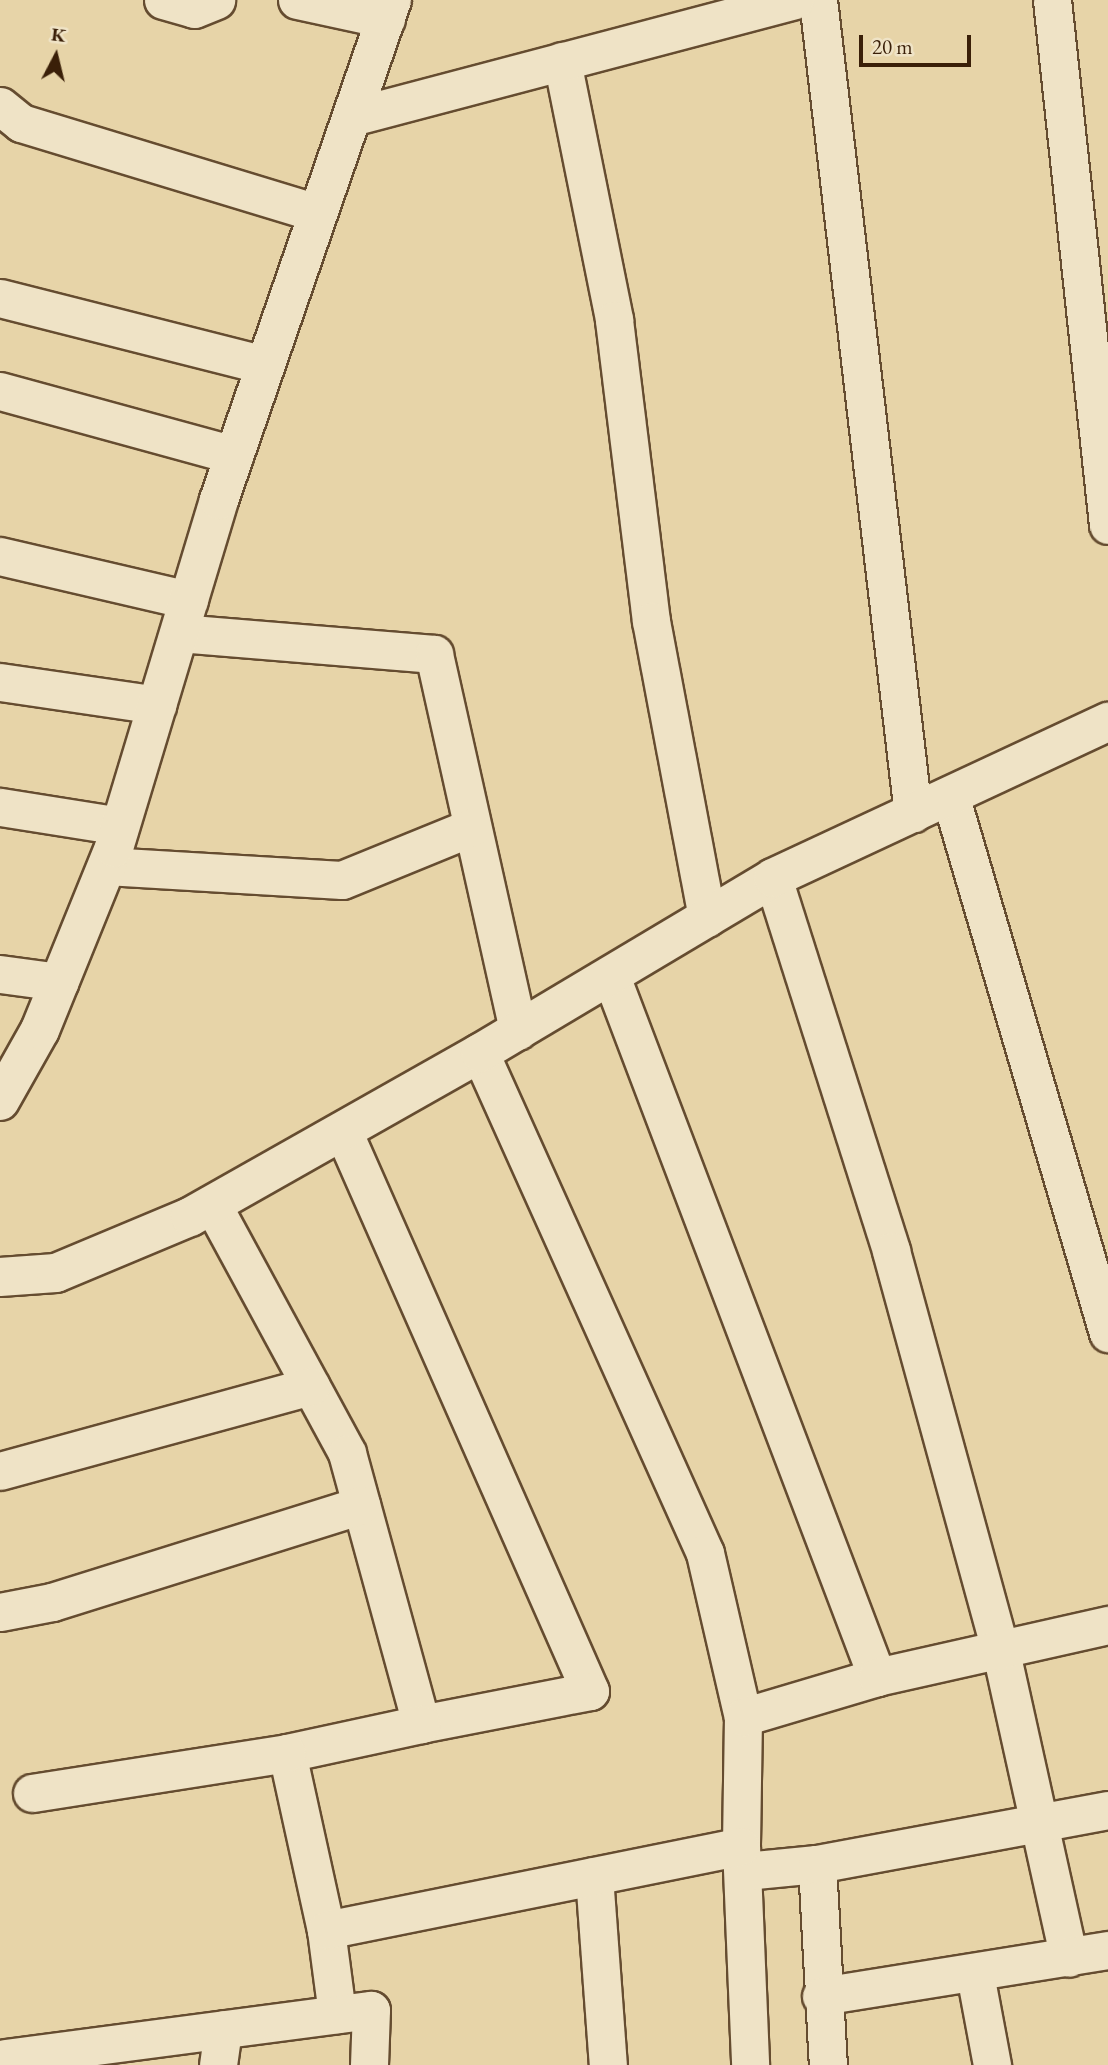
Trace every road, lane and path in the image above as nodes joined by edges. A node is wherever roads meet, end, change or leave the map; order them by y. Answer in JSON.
{"nodes":[{"id":1,"x":163,"y":0,"type":"edge"},
{"id":2,"x":216,"y":0,"type":"edge"},
{"id":3,"x":298,"y":0,"type":"edge"},
{"id":4,"x":795,"y":0,"type":"edge"},
{"id":5,"x":818,"y":0,"type":"edge"},
{"id":6,"x":1052,"y":0,"type":"edge"},
{"id":7,"x":389,"y":10,"type":"edge"},
{"id":8,"x":562,"y":61,"type":"junction"},
{"id":9,"x":0,"y":106,"type":"edge"},
{"id":10,"x":352,"y":117,"type":"junction"},
{"id":11,"x":318,"y":213,"type":"junction"},
{"id":12,"x":0,"y":298,"type":"edge"},
{"id":13,"x":265,"y":365,"type":"junction"},
{"id":14,"x":0,"y":391,"type":"edge"},
{"id":15,"x":234,"y":455,"type":"junction"},
{"id":16,"x":1108,"y":525,"type":"edge"},
{"id":17,"x":0,"y":556,"type":"edge"},
{"id":18,"x":184,"y":616,"type":"junction"},
{"id":19,"x":0,"y":682,"type":"edge"},
{"id":20,"x":157,"y":705,"type":"junction"},
{"id":21,"x":1108,"y":722,"type":"edge"},
{"id":22,"x":950,"y":795,"type":"junction"},
{"id":23,"x":0,"y":807,"type":"edge"},
{"id":24,"x":913,"y":813,"type":"junction"},
{"id":25,"x":120,"y":826,"type":"junction"},
{"id":26,"x":472,"y":827,"type":"junction"},
{"id":27,"x":106,"y":866,"type":"junction"},
{"id":28,"x":773,"y":878,"type":"junction"},
{"id":29,"x":706,"y":918,"type":"junction"},
{"id":30,"x":0,"y":974,"type":"edge"},
{"id":31,"x":611,"y":976,"type":"junction"},
{"id":32,"x":59,"y":982,"type":"junction"},
{"id":33,"x":518,"y":1031,"type":"junction"},
{"id":34,"x":480,"y":1054,"type":"junction"},
{"id":35,"x":0,"y":1101,"type":"edge"},
{"id":36,"x":343,"y":1131,"type":"junction"},
{"id":37,"x":212,"y":1204,"type":"junction"},
{"id":38,"x":0,"y":1277,"type":"edge"},
{"id":39,"x":1108,"y":1333,"type":"edge"},
{"id":40,"x":311,"y":1385,"type":"junction"},
{"id":41,"x":0,"y":1471,"type":"edge"},
{"id":42,"x":361,"y":1505,"type":"junction"},
{"id":43,"x":0,"y":1612,"type":"edge"},
{"id":44,"x":1108,"y":1625,"type":"edge"},
{"id":45,"x":1001,"y":1651,"type":"junction"},
{"id":46,"x":877,"y":1677,"type":"junction"},
{"id":47,"x":743,"y":1717,"type":"junction"},
{"id":48,"x":421,"y":1724,"type":"junction"},
{"id":49,"x":287,"y":1752,"type":"junction"},
{"id":50,"x":32,"y":1793,"type":"dead end"},
{"id":51,"x":1108,"y":1810,"type":"edge"},
{"id":52,"x":1040,"y":1822,"type":"junction"},
{"id":53,"x":743,"y":1858,"type":"junction"},
{"id":54,"x":817,"y":1864,"type":"junction"},
{"id":55,"x":594,"y":1876,"type":"junction"},
{"id":56,"x":326,"y":1930,"type":"junction"},
{"id":57,"x":1108,"y":1950,"type":"edge"},
{"id":58,"x":1069,"y":1958,"type":"junction"},
{"id":59,"x":975,"y":1974,"type":"junction"},
{"id":60,"x":821,"y":1996,"type":"junction"},
{"id":61,"x":337,"y":2014,"type":"junction"},
{"id":62,"x":223,"y":2029,"type":"junction"},
{"id":63,"x":5,"y":2060,"type":"edge"},
{"id":64,"x":218,"y":2065,"type":"edge"},
{"id":65,"x":369,"y":2065,"type":"edge"},
{"id":66,"x":608,"y":2065,"type":"edge"},
{"id":67,"x":750,"y":2065,"type":"edge"},
{"id":68,"x":828,"y":2065,"type":"edge"},
{"id":69,"x":992,"y":2065,"type":"edge"}],
"edges":[{"from":1,"to":2,"type":"street"},
{"from":3,"to":7,"type":"street"},
{"from":4,"to":8,"type":"street"},
{"from":5,"to":24,"type":"street"},
{"from":6,"to":16,"type":"street"},
{"from":7,"to":10,"type":"main road"},
{"from":8,"to":10,"type":"street"},
{"from":8,"to":29,"type":"street"},
{"from":9,"to":11,"type":"street"},
{"from":10,"to":11,"type":"main road"},
{"from":11,"to":13,"type":"main road"},
{"from":12,"to":13,"type":"street"},
{"from":13,"to":15,"type":"main road"},
{"from":14,"to":15,"type":"street"},
{"from":15,"to":18,"type":"main road"},
{"from":17,"to":18,"type":"street"},
{"from":18,"to":20,"type":"main road"},
{"from":18,"to":26,"type":"street"},
{"from":19,"to":20,"type":"street"},
{"from":20,"to":25,"type":"main road"},
{"from":21,"to":22,"type":"main road"},
{"from":22,"to":24,"type":"main road"},
{"from":22,"to":39,"type":"street"},
{"from":23,"to":25,"type":"street"},
{"from":24,"to":28,"type":"main road"},
{"from":25,"to":27,"type":"main road"},
{"from":26,"to":27,"type":"street"},
{"from":26,"to":33,"type":"street"},
{"from":27,"to":32,"type":"main road"},
{"from":28,"to":29,"type":"main road"},
{"from":28,"to":45,"type":"street"},
{"from":29,"to":31,"type":"main road"},
{"from":30,"to":32,"type":"street"},
{"from":31,"to":33,"type":"main road"},
{"from":31,"to":46,"type":"street"},
{"from":32,"to":35,"type":"main road"},
{"from":33,"to":34,"type":"main road"},
{"from":34,"to":36,"type":"main road"},
{"from":34,"to":47,"type":"street"},
{"from":36,"to":37,"type":"main road"},
{"from":36,"to":48,"type":"street"},
{"from":37,"to":38,"type":"main road"},
{"from":37,"to":40,"type":"street"},
{"from":40,"to":41,"type":"street"},
{"from":40,"to":42,"type":"street"},
{"from":42,"to":43,"type":"street"},
{"from":42,"to":48,"type":"street"},
{"from":44,"to":45,"type":"street"},
{"from":45,"to":46,"type":"street"},
{"from":45,"to":52,"type":"street"},
{"from":46,"to":47,"type":"street"},
{"from":47,"to":53,"type":"street"},
{"from":48,"to":49,"type":"street"},
{"from":49,"to":50,"type":"street"},
{"from":49,"to":56,"type":"street"},
{"from":51,"to":52,"type":"street"},
{"from":52,"to":54,"type":"street"},
{"from":52,"to":58,"type":"street"},
{"from":53,"to":54,"type":"street"},
{"from":53,"to":55,"type":"street"},
{"from":53,"to":67,"type":"street"},
{"from":54,"to":60,"type":"street"},
{"from":55,"to":56,"type":"street"},
{"from":55,"to":66,"type":"street"},
{"from":56,"to":61,"type":"street"},
{"from":57,"to":58,"type":"street"},
{"from":58,"to":59,"type":"street"},
{"from":59,"to":60,"type":"street"},
{"from":59,"to":69,"type":"street"},
{"from":60,"to":68,"type":"street"},
{"from":61,"to":62,"type":"street"},
{"from":61,"to":65,"type":"street"},
{"from":62,"to":63,"type":"street"},
{"from":62,"to":64,"type":"street"}]}
